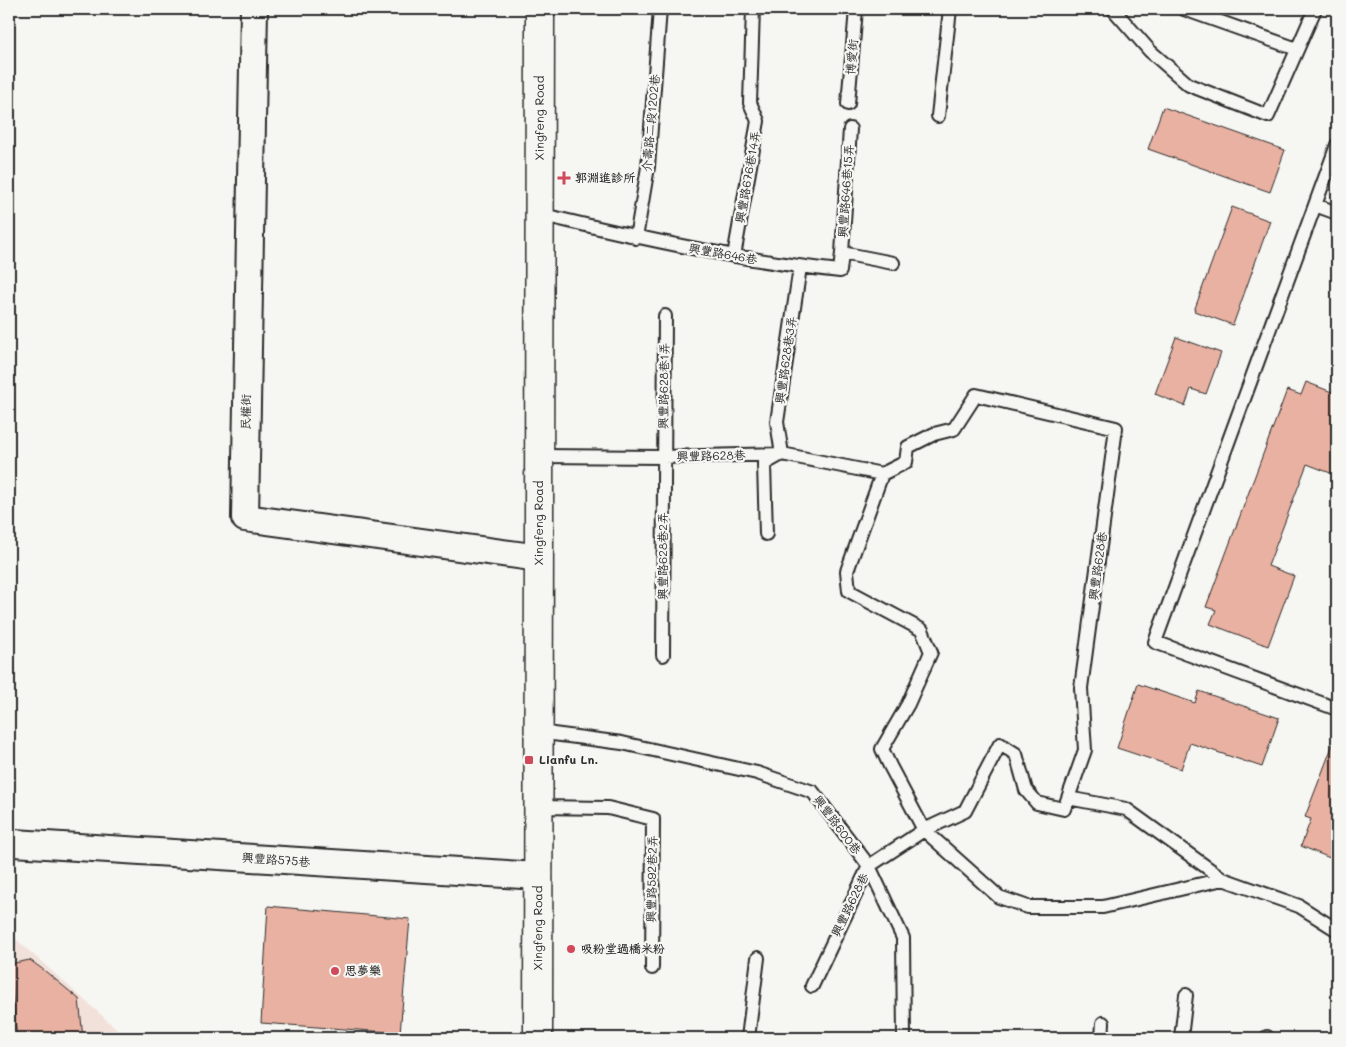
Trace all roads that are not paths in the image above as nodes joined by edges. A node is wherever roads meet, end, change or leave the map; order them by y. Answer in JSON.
{"nodes":[{"id":1,"x":254,"y":9,"type":"edge"},
{"id":2,"x":540,"y":9,"type":"edge"},
{"id":3,"x":660,"y":9,"type":"edge"},
{"id":4,"x":753,"y":9,"type":"edge"},
{"id":5,"x":856,"y":9,"type":"edge"},
{"id":6,"x":950,"y":9,"type":"edge"},
{"id":7,"x":1184,"y":9,"type":"edge"},
{"id":8,"x":1315,"y":9,"type":"edge"},
{"id":9,"x":1119,"y":10,"type":"edge"},
{"id":10,"x":1297,"y":50,"type":"junction"},
{"id":11,"x":848,"y":104,"type":"dead end"},
{"id":12,"x":938,"y":116,"type":"dead end"},
{"id":13,"x":850,"y":129,"type":"dead end"},
{"id":14,"x":1337,"y":145,"type":"edge"},
{"id":15,"x":1315,"y":205,"type":"junction"},
{"id":16,"x":1337,"y":213,"type":"edge"},
{"id":17,"x":539,"y":214,"type":"junction"},
{"id":18,"x":636,"y":238,"type":"junction"},
{"id":19,"x":842,"y":253,"type":"junction"},
{"id":20,"x":734,"y":256,"type":"junction"},
{"id":21,"x":894,"y":263,"type":"dead end"},
{"id":22,"x":800,"y":266,"type":"junction"},
{"id":23,"x":665,"y":316,"type":"dead end"},
{"id":24,"x":782,"y":454,"type":"junction"},
{"id":25,"x":539,"y":456,"type":"junction"},
{"id":26,"x":663,"y":457,"type":"junction"},
{"id":27,"x":882,"y":474,"type":"junction"},
{"id":28,"x":766,"y":534,"type":"dead end"},
{"id":29,"x":538,"y":558,"type":"junction"},
{"id":30,"x":662,"y":655,"type":"dead end"},
{"id":31,"x":1337,"y":709,"type":"edge"},
{"id":32,"x":538,"y":732,"type":"junction"},
{"id":33,"x":1068,"y":798,"type":"junction"},
{"id":34,"x":538,"y":807,"type":"junction"},
{"id":35,"x":924,"y":830,"type":"junction"},
{"id":36,"x":14,"y":843,"type":"dead end"},
{"id":37,"x":869,"y":866,"type":"junction"},
{"id":38,"x":538,"y":876,"type":"junction"},
{"id":39,"x":1223,"y":879,"type":"junction"},
{"id":40,"x":1337,"y":930,"type":"edge"},
{"id":41,"x":758,"y":958,"type":"dead end"},
{"id":42,"x":652,"y":968,"type":"dead end"},
{"id":43,"x":812,"y":986,"type":"dead end"},
{"id":44,"x":1186,"y":995,"type":"dead end"},
{"id":45,"x":1103,"y":1023,"type":"dead end"},
{"id":46,"x":538,"y":1038,"type":"edge"},
{"id":47,"x":748,"y":1038,"type":"edge"},
{"id":48,"x":904,"y":1038,"type":"edge"},
{"id":49,"x":1102,"y":1038,"type":"edge"},
{"id":50,"x":1182,"y":1038,"type":"edge"}],
"edges":[{"from":1,"to":29,"type":"street","name":"民權街"},
{"from":2,"to":17,"type":"main road","name":"Xingfeng Road"},
{"from":3,"to":18,"type":"lane","name":"介壽路二段1202巷"},
{"from":4,"to":20,"type":"lane","name":"興豐路676巷14弄"},
{"from":5,"to":11,"type":"lane","name":"博愛街"},
{"from":6,"to":12,"type":"lane"},
{"from":7,"to":10,"type":"lane"},
{"from":8,"to":10,"type":"lane"},
{"from":9,"to":10,"type":"lane"},
{"from":13,"to":19,"type":"lane","name":"興豐路646巷15弄"},
{"from":14,"to":15,"type":"lane"},
{"from":15,"to":16,"type":"lane"},
{"from":15,"to":31,"type":"lane"},
{"from":17,"to":18,"type":"lane","name":"興豐路646巷"},
{"from":17,"to":25,"type":"main road","name":"Xingfeng Road"},
{"from":18,"to":20,"type":"lane","name":"興豐路646巷"},
{"from":19,"to":21,"type":"lane"},
{"from":19,"to":22,"type":"lane","name":"興豐路646巷"},
{"from":20,"to":22,"type":"lane","name":"興豐路646巷"},
{"from":22,"to":24,"type":"lane","name":"興豐路628巷3弄"},
{"from":23,"to":26,"type":"lane","name":"興豐路628巷1弄"},
{"from":24,"to":26,"type":"lane","name":"興豐路628巷"},
{"from":24,"to":27,"type":"lane","name":"興豐路628巷"},
{"from":24,"to":28,"type":"lane"},
{"from":25,"to":26,"type":"lane","name":"興豐路628巷"},
{"from":25,"to":29,"type":"main road","name":"Xingfeng Road"},
{"from":26,"to":30,"type":"lane","name":"興豐路628巷2弄"},
{"from":27,"to":33,"type":"lane","name":"興豐路628巷"},
{"from":27,"to":35,"type":"lane"},
{"from":29,"to":32,"type":"main road","name":"Xingfeng Road"},
{"from":32,"to":34,"type":"main road","name":"Xingfeng Road"},
{"from":32,"to":37,"type":"lane","name":"興豐路600巷"},
{"from":33,"to":35,"type":"lane","name":"興豐路628巷"},
{"from":33,"to":39,"type":"lane"},
{"from":34,"to":38,"type":"main road","name":"Xingfeng Road"},
{"from":34,"to":42,"type":"lane","name":"興豐路592巷2弄"},
{"from":35,"to":37,"type":"lane","name":"興豐路628巷"},
{"from":35,"to":39,"type":"lane"},
{"from":36,"to":38,"type":"street","name":"興豐路575巷"},
{"from":37,"to":43,"type":"lane","name":"興豐路628巷"},
{"from":37,"to":48,"type":"lane","name":"興豐路600巷"},
{"from":38,"to":46,"type":"main road","name":"Xingfeng Road"},
{"from":39,"to":40,"type":"lane"},
{"from":41,"to":47,"type":"lane"},
{"from":44,"to":50,"type":"lane"},
{"from":45,"to":49,"type":"lane"}]}
